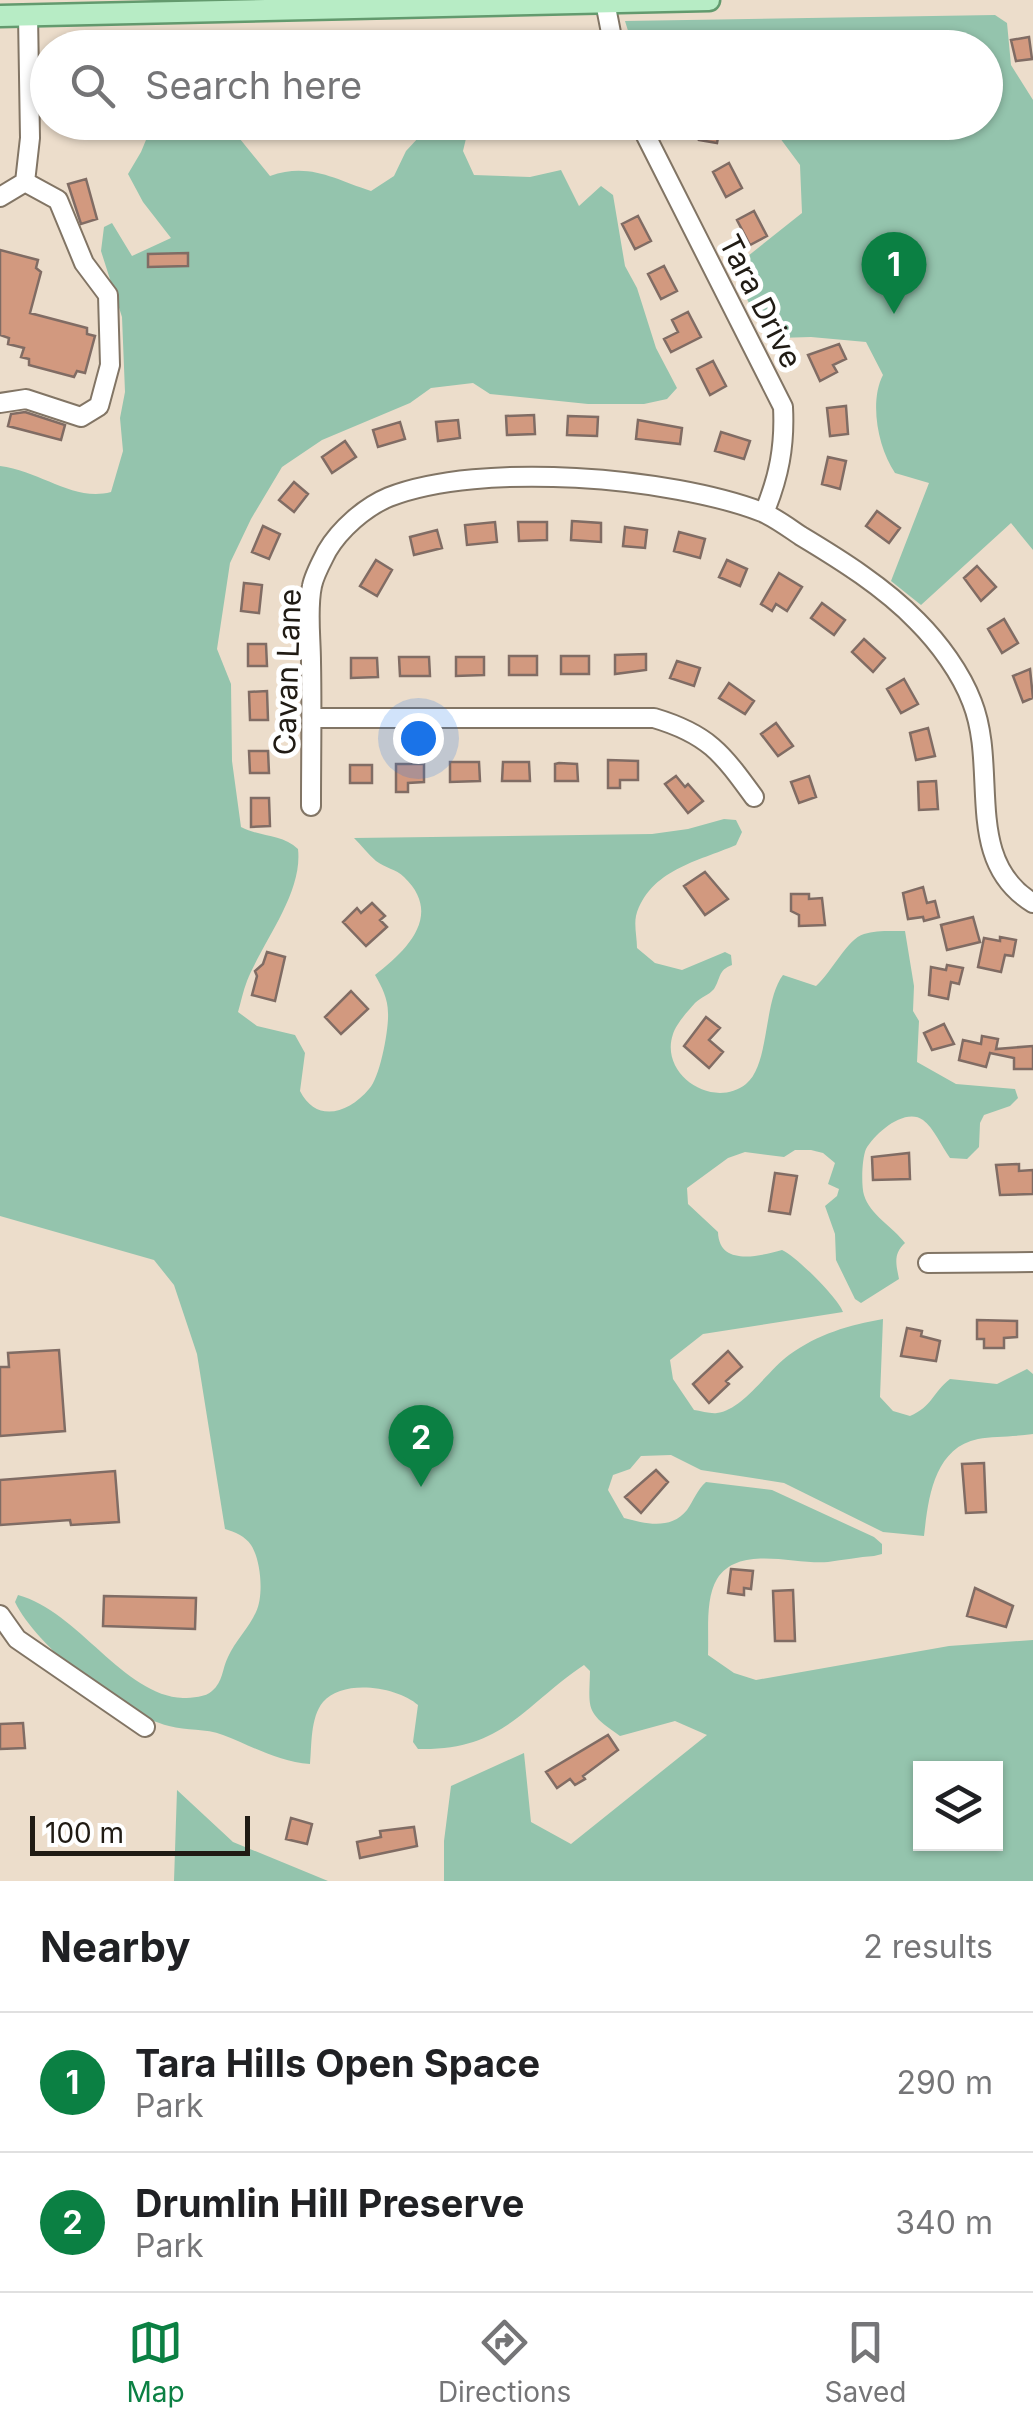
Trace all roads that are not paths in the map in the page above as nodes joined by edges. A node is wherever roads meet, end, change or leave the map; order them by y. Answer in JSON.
{"nodes":[{"id":1,"x":710,"y":0,"type":"edge"},
{"id":2,"x":604,"y":1,"type":"edge"},
{"id":3,"x":28,"y":15,"type":"junction"},
{"id":4,"x":0,"y":16,"type":"edge"},
{"id":5,"x":610,"y":30,"type":"edge"},
{"id":6,"x":649,"y":140,"type":"edge"},
{"id":7,"x":25,"y":182,"type":"junction"},
{"id":8,"x":0,"y":197,"type":"edge"},
{"id":9,"x":0,"y":403,"type":"edge"},
{"id":10,"x":764,"y":513,"type":"junction"},
{"id":11,"x":312,"y":718,"type":"junction"},
{"id":12,"x":754,"y":797,"type":"dead end"},
{"id":13,"x":311,"y":806,"type":"dead end"},
{"id":14,"x":1033,"y":903,"type":"edge"},
{"id":15,"x":1033,"y":1262,"type":"edge"},
{"id":16,"x":928,"y":1263,"type":"dead end"},
{"id":17,"x":0,"y":1615,"type":"edge"},
{"id":18,"x":145,"y":1727,"type":"dead end"}],
"edges":[{"from":1,"to":2,"type":"main road"},
{"from":2,"to":3,"type":"main road"},
{"from":2,"to":5,"type":"street"},
{"from":3,"to":4,"type":"main road"},
{"from":3,"to":7,"type":"street"},
{"from":6,"to":10,"type":"street","name":"Tara Drive"},
{"from":7,"to":8,"type":"street"},
{"from":7,"to":9,"type":"street"},
{"from":10,"to":11,"type":"street","name":"Cavan Lane"},
{"from":10,"to":14,"type":"street","name":"Cavan Lane"},
{"from":11,"to":12,"type":"street"},
{"from":11,"to":13,"type":"street","name":"Cavan Lane"},
{"from":15,"to":16,"type":"street"},
{"from":17,"to":18,"type":"street"}]}
